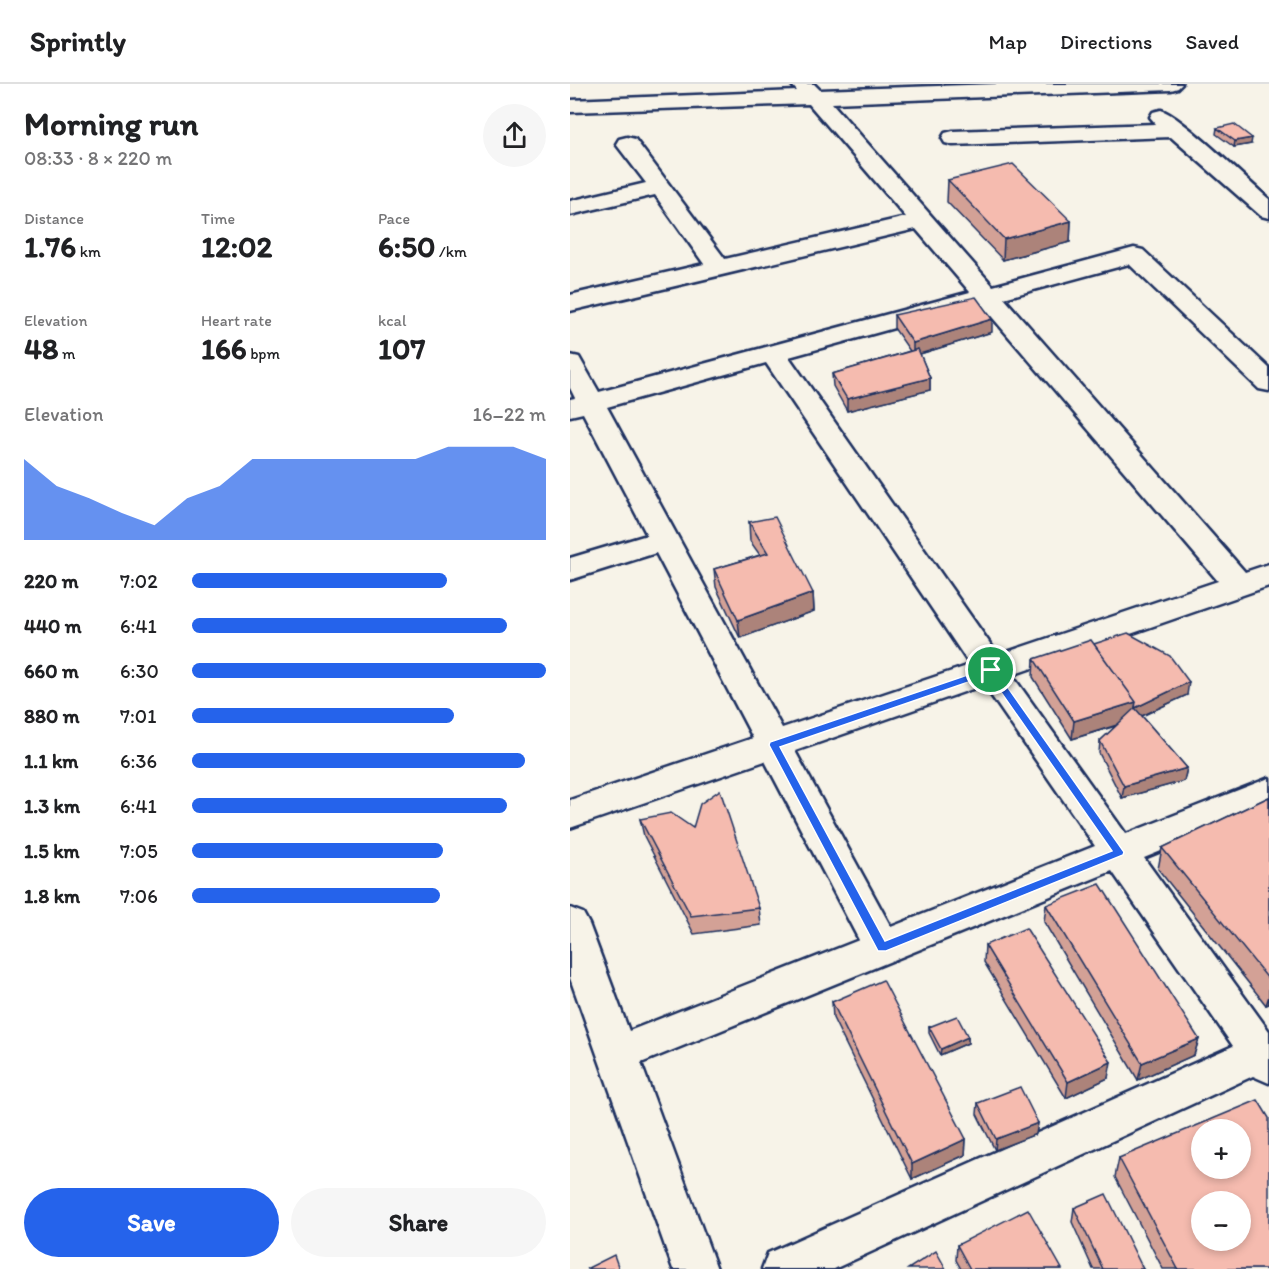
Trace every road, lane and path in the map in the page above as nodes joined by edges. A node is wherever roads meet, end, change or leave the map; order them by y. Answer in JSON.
{"nodes":[{"id":1,"x":1171,"y":84,"type":"edge"},
{"id":2,"x":1125,"y":85,"type":"edge"},
{"id":3,"x":809,"y":91,"type":"edge"},
{"id":4,"x":570,"y":105,"type":"edge"},
{"id":5,"x":1177,"y":130,"type":"junction"},
{"id":6,"x":953,"y":138,"type":"dead end"},
{"id":7,"x":627,"y":144,"type":"dead end"},
{"id":8,"x":661,"y":187,"type":"junction"},
{"id":9,"x":570,"y":208,"type":"edge"},
{"id":10,"x":1269,"y":211,"type":"edge"},
{"id":11,"x":922,"y":220,"type":"junction"},
{"id":12,"x":718,"y":267,"type":"junction"},
{"id":13,"x":987,"y":295,"type":"junction"},
{"id":14,"x":570,"y":303,"type":"edge"},
{"id":15,"x":773,"y":353,"type":"junction"},
{"id":16,"x":570,"y":363,"type":"edge"},
{"id":17,"x":1269,"y":383,"type":"edge"},
{"id":18,"x":580,"y":405,"type":"edge"},
{"id":19,"x":664,"y":540,"type":"junction"},
{"id":20,"x":570,"y":569,"type":"edge"},
{"id":21,"x":1254,"y":580,"type":"edge"},
{"id":22,"x":991,"y":670,"type":"junction"},
{"id":23,"x":774,"y":745,"type":"junction"},
{"id":24,"x":1269,"y":792,"type":"edge"},
{"id":25,"x":570,"y":814,"type":"edge"},
{"id":26,"x":1119,"y":852,"type":"junction"},
{"id":27,"x":570,"y":924,"type":"edge"},
{"id":28,"x":882,"y":947,"type":"junction"},
{"id":29,"x":617,"y":1054,"type":"junction"},
{"id":30,"x":1266,"y":1056,"type":"edge"},
{"id":31,"x":695,"y":1269,"type":"edge"},
{"id":32,"x":784,"y":1269,"type":"edge"}],
"edges":[{"from":1,"to":2,"type":"street"},
{"from":2,"to":3,"type":"street"},
{"from":2,"to":5,"type":"street"},
{"from":3,"to":4,"type":"street"},
{"from":3,"to":11,"type":"street"},
{"from":5,"to":6,"type":"street"},
{"from":5,"to":10,"type":"street"},
{"from":7,"to":8,"type":"street"},
{"from":8,"to":9,"type":"street"},
{"from":8,"to":12,"type":"street"},
{"from":11,"to":12,"type":"street"},
{"from":11,"to":13,"type":"street"},
{"from":12,"to":14,"type":"street"},
{"from":13,"to":15,"type":"street"},
{"from":13,"to":17,"type":"street"},
{"from":13,"to":21,"type":"street"},
{"from":15,"to":18,"type":"street"},
{"from":15,"to":22,"type":"street"},
{"from":16,"to":18,"type":"street"},
{"from":18,"to":19,"type":"street"},
{"from":19,"to":20,"type":"street"},
{"from":19,"to":23,"type":"street"},
{"from":21,"to":22,"type":"street"},
{"from":22,"to":23,"type":"street"},
{"from":22,"to":26,"type":"street"},
{"from":23,"to":25,"type":"street"},
{"from":23,"to":28,"type":"street"},
{"from":24,"to":26,"type":"street"},
{"from":26,"to":28,"type":"street"},
{"from":26,"to":30,"type":"street"},
{"from":27,"to":29,"type":"street"},
{"from":28,"to":29,"type":"street"},
{"from":29,"to":31,"type":"street"},
{"from":30,"to":32,"type":"street"}]}
